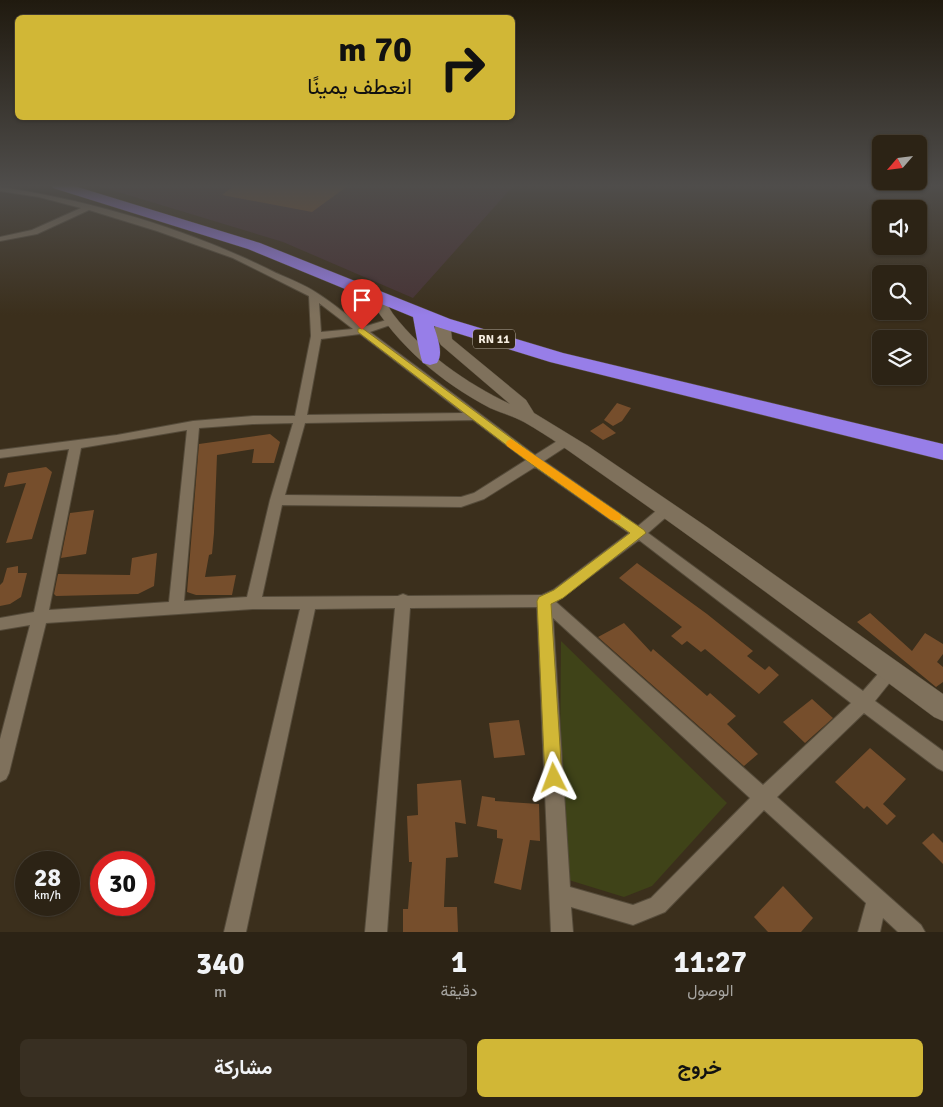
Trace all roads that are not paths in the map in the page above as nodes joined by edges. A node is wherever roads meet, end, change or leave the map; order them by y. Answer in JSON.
{"nodes":[{"id":1,"x":41,"y":228,"type":"edge"},
{"id":2,"x":159,"y":228,"type":"edge"},
{"id":3,"x":190,"y":228,"type":"edge"},
{"id":4,"x":230,"y":228,"type":"edge"},
{"id":5,"x":0,"y":239,"type":"edge"},
{"id":6,"x":314,"y":295,"type":"junction"},
{"id":7,"x":376,"y":297,"type":"junction"},
{"id":8,"x":422,"y":315,"type":"junction"},
{"id":9,"x":393,"y":322,"type":"junction"},
{"id":10,"x":442,"y":323,"type":"junction"},
{"id":11,"x":362,"y":330,"type":"junction"},
{"id":12,"x":316,"y":336,"type":"junction"},
{"id":13,"x":430,"y":359,"type":"junction"},
{"id":14,"x":474,"y":416,"type":"junction"},
{"id":15,"x":527,"y":417,"type":"junction"},
{"id":16,"x":300,"y":420,"type":"junction"},
{"id":17,"x":193,"y":424,"type":"junction"},
{"id":18,"x":943,"y":437,"type":"edge"},
{"id":19,"x":566,"y":441,"type":"junction"},
{"id":20,"x":76,"y":444,"type":"junction"},
{"id":21,"x":943,"y":452,"type":"edge"},
{"id":22,"x":0,"y":454,"type":"edge"},
{"id":23,"x":534,"y":460,"type":"junction"},
{"id":24,"x":277,"y":500,"type":"junction"},
{"id":25,"x":667,"y":509,"type":"junction"},
{"id":26,"x":639,"y":533,"type":"junction"},
{"id":27,"x":403,"y":600,"type":"junction"},
{"id":28,"x":544,"y":601,"type":"junction"},
{"id":29,"x":309,"y":602,"type":"junction"},
{"id":30,"x":253,"y":603,"type":"junction"},
{"id":31,"x":176,"y":609,"type":"junction"},
{"id":32,"x":40,"y":617,"type":"junction"},
{"id":33,"x":0,"y":624,"type":"edge"},
{"id":34,"x":891,"y":671,"type":"junction"},
{"id":35,"x":864,"y":702,"type":"junction"},
{"id":36,"x":943,"y":709,"type":"edge"},
{"id":37,"x":943,"y":762,"type":"edge"},
{"id":38,"x":0,"y":773,"type":"edge"},
{"id":39,"x":764,"y":797,"type":"junction"},
{"id":40,"x":560,"y":894,"type":"junction"},
{"id":41,"x":877,"y":899,"type":"junction"},
{"id":42,"x":235,"y":932,"type":"edge"},
{"id":43,"x":376,"y":932,"type":"edge"},
{"id":44,"x":562,"y":932,"type":"edge"},
{"id":45,"x":869,"y":932,"type":"edge"},
{"id":46,"x":914,"y":932,"type":"edge"}],
"edges":[{"from":1,"to":5,"type":"street"},
{"from":2,"to":6,"type":"street"},
{"from":3,"to":7,"type":"highway","number":"RN 11"},
{"from":4,"to":18,"type":"highway","number":"RN 11"},
{"from":6,"to":11,"type":"street"},
{"from":6,"to":12,"type":"street"},
{"from":7,"to":8,"type":"highway","number":"RN 11"},
{"from":7,"to":9,"type":"street"},
{"from":8,"to":10,"type":"highway","number":"RN 11"},
{"from":8,"to":13,"type":"highway"},
{"from":9,"to":11,"type":"street"},
{"from":9,"to":13,"type":"street"},
{"from":10,"to":15,"type":"street"},
{"from":10,"to":21,"type":"highway","number":"RN 11"},
{"from":11,"to":12,"type":"street"},
{"from":11,"to":14,"type":"street"},
{"from":12,"to":16,"type":"street"},
{"from":13,"to":15,"type":"street"},
{"from":14,"to":16,"type":"street"},
{"from":14,"to":23,"type":"street"},
{"from":15,"to":19,"type":"street"},
{"from":16,"to":17,"type":"street"},
{"from":16,"to":24,"type":"street"},
{"from":17,"to":20,"type":"street"},
{"from":17,"to":31,"type":"street"},
{"from":19,"to":23,"type":"street"},
{"from":19,"to":25,"type":"street"},
{"from":20,"to":22,"type":"street"},
{"from":20,"to":32,"type":"street"},
{"from":23,"to":24,"type":"street"},
{"from":23,"to":26,"type":"street"},
{"from":24,"to":30,"type":"street"},
{"from":25,"to":26,"type":"street"},
{"from":25,"to":34,"type":"street"},
{"from":26,"to":28,"type":"street"},
{"from":26,"to":35,"type":"street"},
{"from":27,"to":28,"type":"street"},
{"from":27,"to":29,"type":"street"},
{"from":27,"to":43,"type":"street"},
{"from":28,"to":39,"type":"street"},
{"from":28,"to":40,"type":"street"},
{"from":29,"to":30,"type":"street"},
{"from":29,"to":42,"type":"street"},
{"from":30,"to":31,"type":"street"},
{"from":31,"to":32,"type":"street"},
{"from":32,"to":33,"type":"street"},
{"from":32,"to":38,"type":"street"},
{"from":34,"to":35,"type":"street"},
{"from":34,"to":36,"type":"street"},
{"from":35,"to":37,"type":"street"},
{"from":35,"to":39,"type":"street"},
{"from":39,"to":40,"type":"street"},
{"from":39,"to":41,"type":"street"},
{"from":40,"to":44,"type":"street"},
{"from":41,"to":45,"type":"street"},
{"from":41,"to":46,"type":"street"}]}
